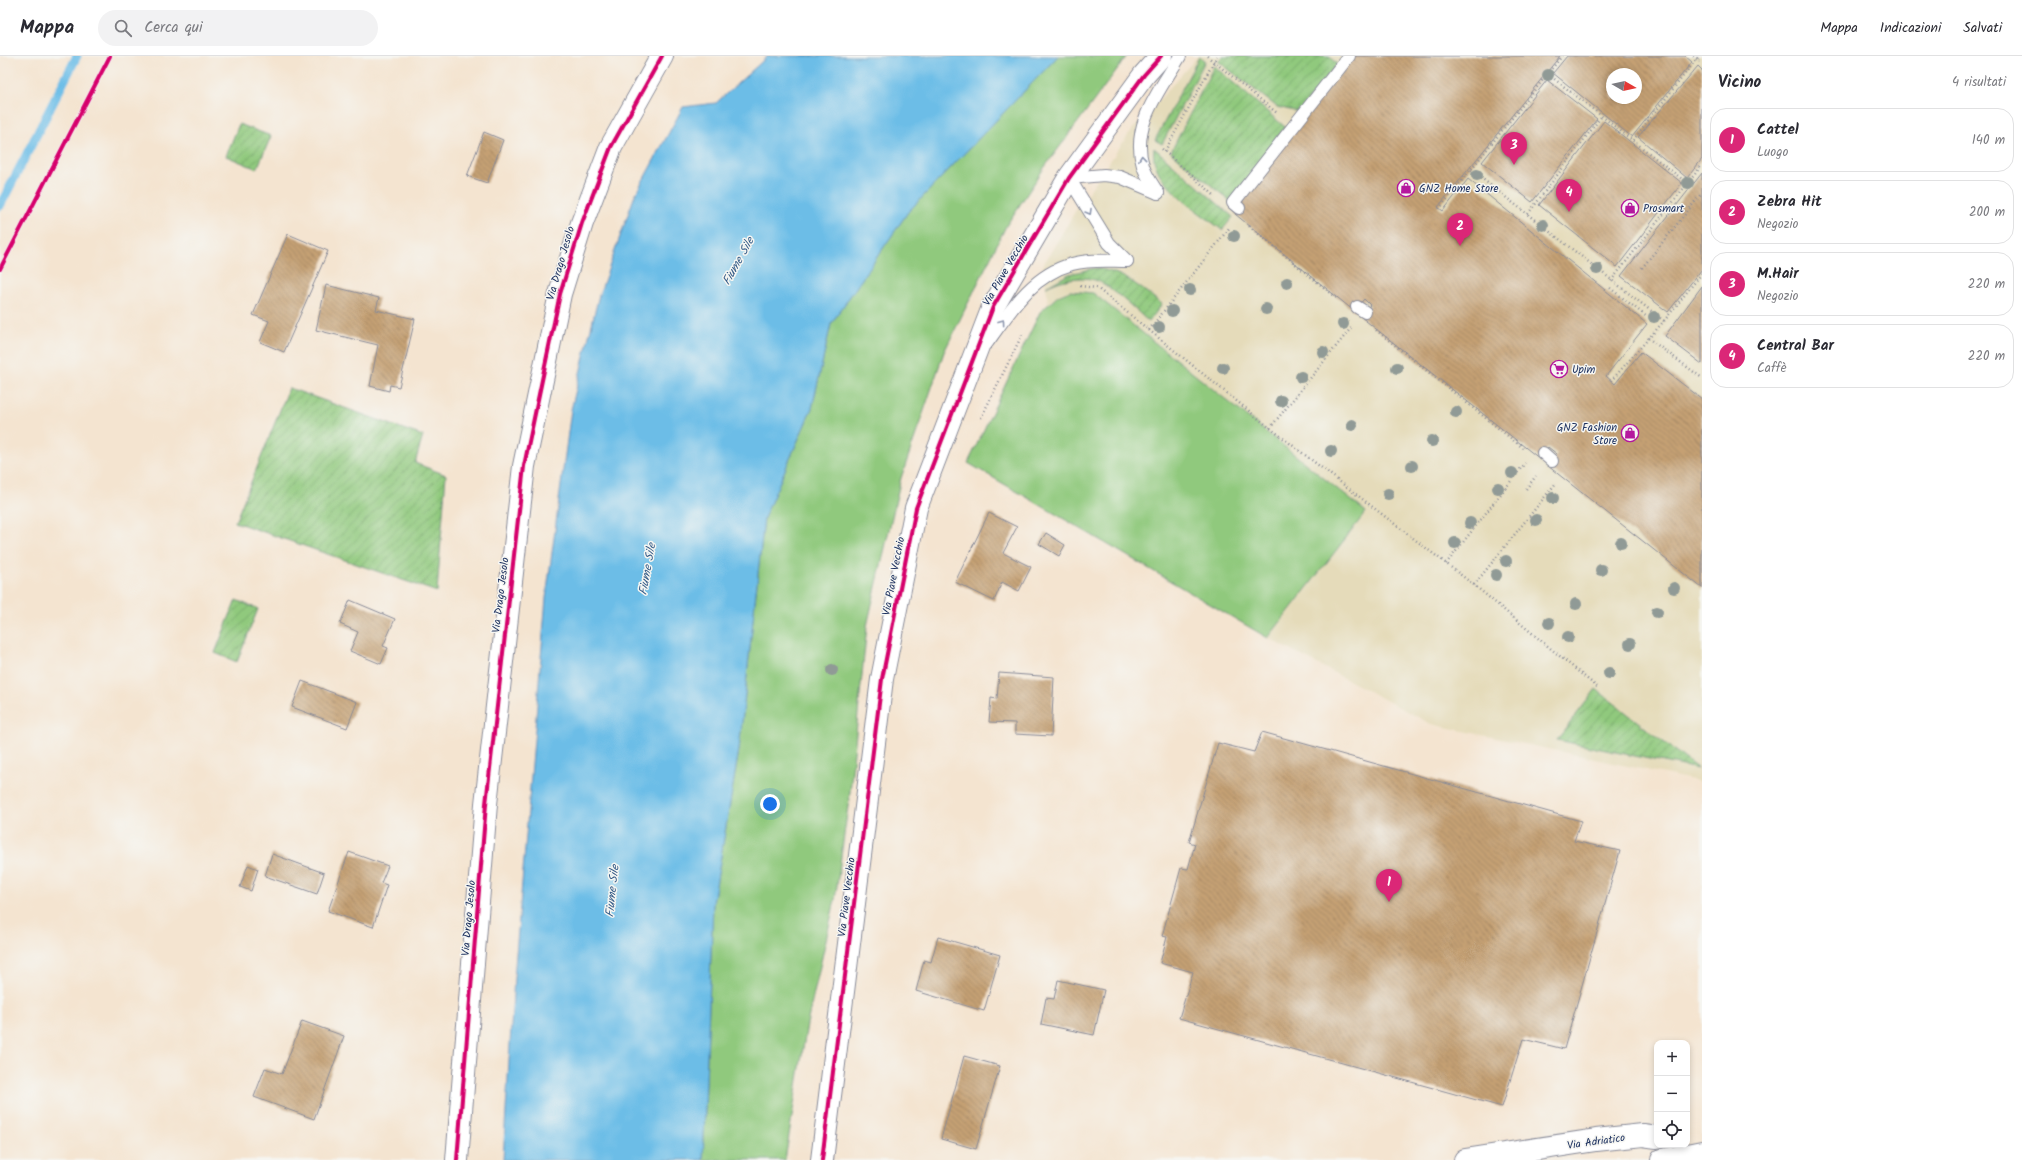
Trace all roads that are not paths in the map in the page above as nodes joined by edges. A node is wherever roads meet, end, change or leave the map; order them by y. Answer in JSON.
{"nodes":[{"id":1,"x":662,"y":56,"type":"edge"},
{"id":2,"x":1160,"y":56,"type":"edge"},
{"id":3,"x":1180,"y":56,"type":"edge"},
{"id":4,"x":1349,"y":56,"type":"edge"},
{"id":5,"x":1069,"y":178,"type":"junction"},
{"id":6,"x":1239,"y":208,"type":"dead end"},
{"id":7,"x":970,"y":365,"type":"junction"},
{"id":8,"x":1654,"y":1137,"type":"edge"},
{"id":9,"x":1690,"y":1144,"type":"edge"},
{"id":10,"x":1702,"y":1146,"type":"edge"},
{"id":11,"x":1702,"y":1152,"type":"edge"},
{"id":12,"x":457,"y":1160,"type":"edge"},
{"id":13,"x":822,"y":1160,"type":"edge"},
{"id":14,"x":1464,"y":1160,"type":"edge"},
{"id":15,"x":1662,"y":1160,"type":"edge"}],
"edges":[{"from":1,"to":12,"type":"street","name":"Via Drago Jesolo"},
{"from":2,"to":5,"type":"street","name":"Via Piave Vecchio"},
{"from":5,"to":3,"type":"lane","one_way":true},
{"from":4,"to":6,"type":"lane"},
{"from":5,"to":7,"type":"street","name":"Via Piave Vecchio"},
{"from":5,"to":7,"type":"lane"},
{"from":7,"to":13,"type":"street","name":"Via Piave Vecchio"},
{"from":8,"to":14,"type":"street","name":"Via Adriatico"},
{"from":9,"to":10,"type":"street"},
{"from":11,"to":15,"type":"street"}]}
